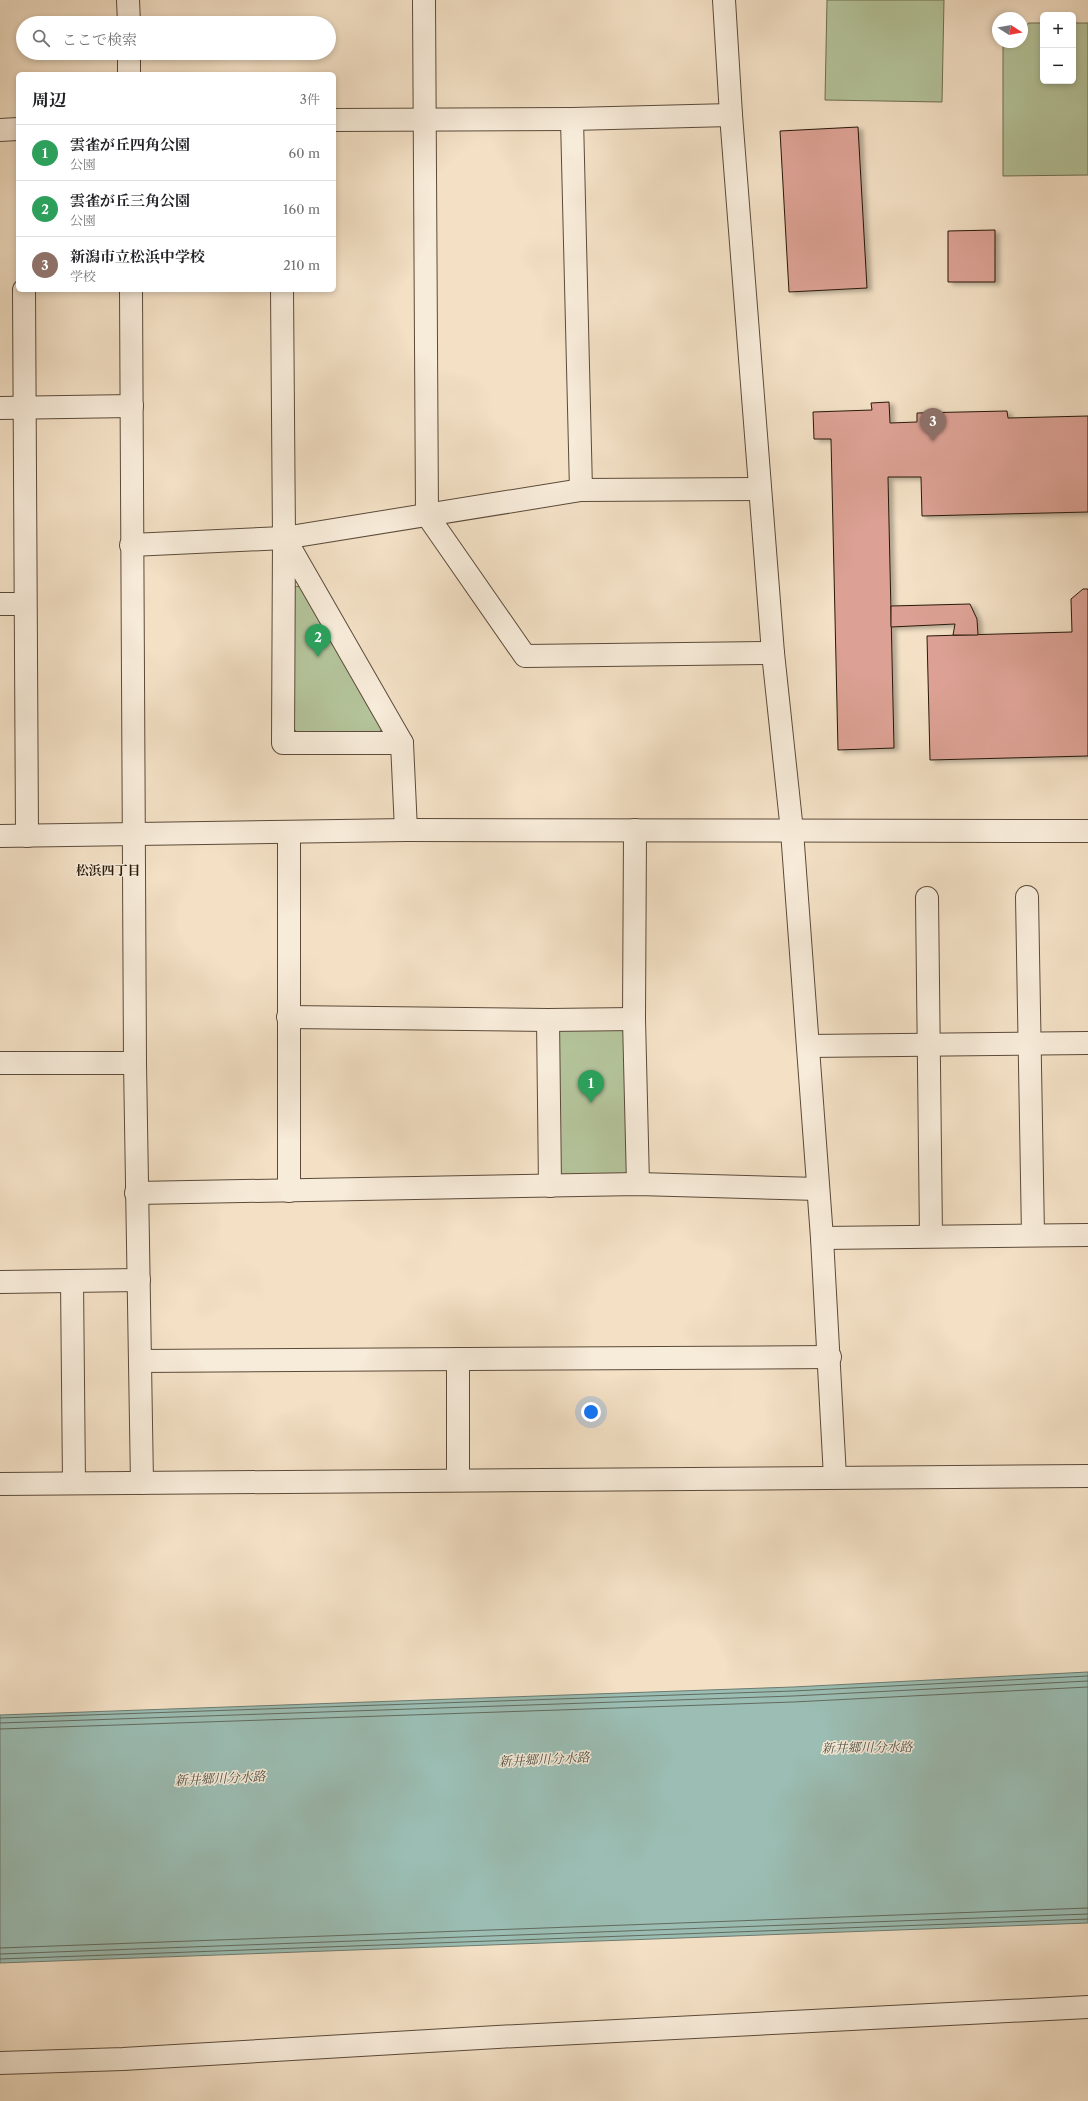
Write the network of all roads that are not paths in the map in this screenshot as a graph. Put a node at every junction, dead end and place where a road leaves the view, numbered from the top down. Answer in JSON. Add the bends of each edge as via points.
{"nodes":[{"id":1,"x":128,"y":0,"type":"edge"},
{"id":2,"x":424,"y":0,"type":"edge"},
{"id":3,"x":724,"y":0,"type":"edge"},
{"id":4,"x":128,"y":16,"type":"edge"},
{"id":5,"x":129,"y":60,"type":"edge"},
{"id":6,"x":129,"y":72,"type":"edge"},
{"id":7,"x":731,"y":115,"type":"junction"},
{"id":8,"x":424,"y":119,"type":"junction"},
{"id":9,"x":572,"y":119,"type":"junction"},
{"id":10,"x":336,"y":120,"type":"edge"},
{"id":11,"x":16,"y":129,"type":"edge"},
{"id":12,"x":0,"y":130,"type":"edge"},
{"id":13,"x":24,"y":292,"type":"edge"},
{"id":14,"x":131,"y":292,"type":"edge"},
{"id":15,"x":282,"y":292,"type":"edge"},
{"id":16,"x":132,"y":406,"type":"junction"},
{"id":17,"x":0,"y":408,"type":"edge"},
{"id":18,"x":24,"y":408,"type":"junction"},
{"id":19,"x":760,"y":489,"type":"junction"},
{"id":20,"x":581,"y":490,"type":"junction"},
{"id":21,"x":427,"y":515,"type":"junction"},
{"id":22,"x":284,"y":538,"type":"junction"},
{"id":23,"x":131,"y":545,"type":"junction"},
{"id":24,"x":0,"y":604,"type":"edge"},
{"id":25,"x":25,"y":604,"type":"junction"},
{"id":26,"x":773,"y":653,"type":"junction"},
{"id":27,"x":402,"y":743,"type":"junction"},
{"id":28,"x":406,"y":830,"type":"junction"},
{"id":29,"x":635,"y":830,"type":"junction"},
{"id":30,"x":792,"y":831,"type":"junction"},
{"id":31,"x":1088,"y":831,"type":"edge"},
{"id":32,"x":289,"y":832,"type":"junction"},
{"id":33,"x":135,"y":833,"type":"junction"},
{"id":34,"x":0,"y":836,"type":"edge"},
{"id":35,"x":27,"y":836,"type":"junction"},
{"id":36,"x":1027,"y":897,"type":"dead end"},
{"id":37,"x":927,"y":898,"type":"dead end"},
{"id":38,"x":288,"y":1018,"type":"junction"},
{"id":39,"x":634,"y":1019,"type":"junction"},
{"id":40,"x":548,"y":1020,"type":"junction"},
{"id":41,"x":1088,"y":1043,"type":"edge"},
{"id":42,"x":930,"y":1044,"type":"junction"},
{"id":43,"x":1029,"y":1044,"type":"junction"},
{"id":44,"x":808,"y":1046,"type":"junction"},
{"id":45,"x":0,"y":1063,"type":"edge"},
{"id":46,"x":135,"y":1063,"type":"junction"},
{"id":47,"x":638,"y":1184,"type":"junction"},
{"id":48,"x":550,"y":1186,"type":"junction"},
{"id":49,"x":818,"y":1189,"type":"junction"},
{"id":50,"x":289,"y":1191,"type":"junction"},
{"id":51,"x":136,"y":1193,"type":"junction"},
{"id":52,"x":1033,"y":1235,"type":"junction"},
{"id":53,"x":1088,"y":1235,"type":"edge"},
{"id":54,"x":931,"y":1236,"type":"junction"},
{"id":55,"x":822,"y":1238,"type":"junction"},
{"id":56,"x":139,"y":1280,"type":"junction"},
{"id":57,"x":72,"y":1281,"type":"junction"},
{"id":58,"x":0,"y":1282,"type":"edge"},
{"id":59,"x":830,"y":1357,"type":"junction"},
{"id":60,"x":458,"y":1359,"type":"junction"},
{"id":61,"x":140,"y":1361,"type":"junction"},
{"id":62,"x":1088,"y":1476,"type":"edge"},
{"id":63,"x":835,"y":1477,"type":"junction"},
{"id":64,"x":458,"y":1480,"type":"junction"},
{"id":65,"x":142,"y":1483,"type":"junction"},
{"id":66,"x":0,"y":1484,"type":"edge"},
{"id":67,"x":74,"y":1484,"type":"junction"},
{"id":68,"x":1088,"y":2007,"type":"edge"},
{"id":69,"x":0,"y":2063,"type":"edge"}],
"edges":[{"from":1,"to":4,"type":"street"},
{"from":2,"to":8,"type":"street"},
{"from":3,"to":7,"type":"street"},
{"from":5,"to":6,"type":"street"},
{"from":7,"to":9,"type":"street"},
{"from":7,"to":19,"type":"street"},
{"from":8,"to":9,"type":"street"},
{"from":8,"to":10,"type":"street"},
{"from":8,"to":21,"type":"street"},
{"from":9,"to":20,"type":"street"},
{"from":11,"to":12,"type":"street"},
{"from":13,"to":18,"type":"street"},
{"from":14,"to":16,"type":"street"},
{"from":15,"to":22,"type":"street"},
{"from":16,"to":18,"type":"street"},
{"from":16,"to":23,"type":"street"},
{"from":17,"to":18,"type":"street"},
{"from":18,"to":25,"type":"street"},
{"from":19,"to":20,"type":"street"},
{"from":19,"to":26,"type":"street"},
{"from":20,"to":21,"type":"street"},
{"from":21,"to":22,"type":"street"},
{"from":21,"to":26,"type":"street","via":[[525,656]]},
{"from":22,"to":23,"type":"street"},
{"from":22,"to":27,"type":"street"},
{"from":22,"to":27,"type":"street","via":[[283,743]]},
{"from":23,"to":33,"type":"street"},
{"from":24,"to":25,"type":"street"},
{"from":25,"to":35,"type":"street"},
{"from":26,"to":30,"type":"street"},
{"from":27,"to":28,"type":"street"},
{"from":28,"to":29,"type":"street"},
{"from":28,"to":32,"type":"street"},
{"from":29,"to":30,"type":"street"},
{"from":29,"to":39,"type":"street"},
{"from":30,"to":31,"type":"street"},
{"from":30,"to":44,"type":"street"},
{"from":32,"to":33,"type":"street"},
{"from":32,"to":38,"type":"street"},
{"from":33,"to":35,"type":"street"},
{"from":33,"to":46,"type":"street"},
{"from":34,"to":35,"type":"street"},
{"from":36,"to":43,"type":"street"},
{"from":37,"to":42,"type":"street"},
{"from":38,"to":40,"type":"street"},
{"from":38,"to":50,"type":"street"},
{"from":39,"to":40,"type":"street"},
{"from":39,"to":47,"type":"street"},
{"from":40,"to":48,"type":"street"},
{"from":41,"to":43,"type":"street"},
{"from":42,"to":43,"type":"street"},
{"from":42,"to":44,"type":"street"},
{"from":42,"to":54,"type":"street"},
{"from":43,"to":52,"type":"street"},
{"from":44,"to":49,"type":"street"},
{"from":45,"to":46,"type":"street"},
{"from":46,"to":51,"type":"street"},
{"from":47,"to":48,"type":"street"},
{"from":47,"to":49,"type":"street"},
{"from":48,"to":50,"type":"street"},
{"from":49,"to":55,"type":"street"},
{"from":50,"to":51,"type":"street"},
{"from":51,"to":56,"type":"street"},
{"from":52,"to":53,"type":"street"},
{"from":52,"to":54,"type":"street"},
{"from":54,"to":55,"type":"street"},
{"from":55,"to":59,"type":"street"},
{"from":56,"to":57,"type":"street"},
{"from":56,"to":61,"type":"street"},
{"from":57,"to":58,"type":"street"},
{"from":57,"to":67,"type":"street"},
{"from":59,"to":60,"type":"street"},
{"from":59,"to":63,"type":"street"},
{"from":60,"to":61,"type":"street"},
{"from":60,"to":64,"type":"street"},
{"from":61,"to":65,"type":"street"},
{"from":62,"to":63,"type":"street"},
{"from":63,"to":64,"type":"street"},
{"from":64,"to":65,"type":"street"},
{"from":65,"to":67,"type":"street"},
{"from":66,"to":67,"type":"street"},
{"from":68,"to":69,"type":"street","via":[[567,2033],[123,2059]]}]}
